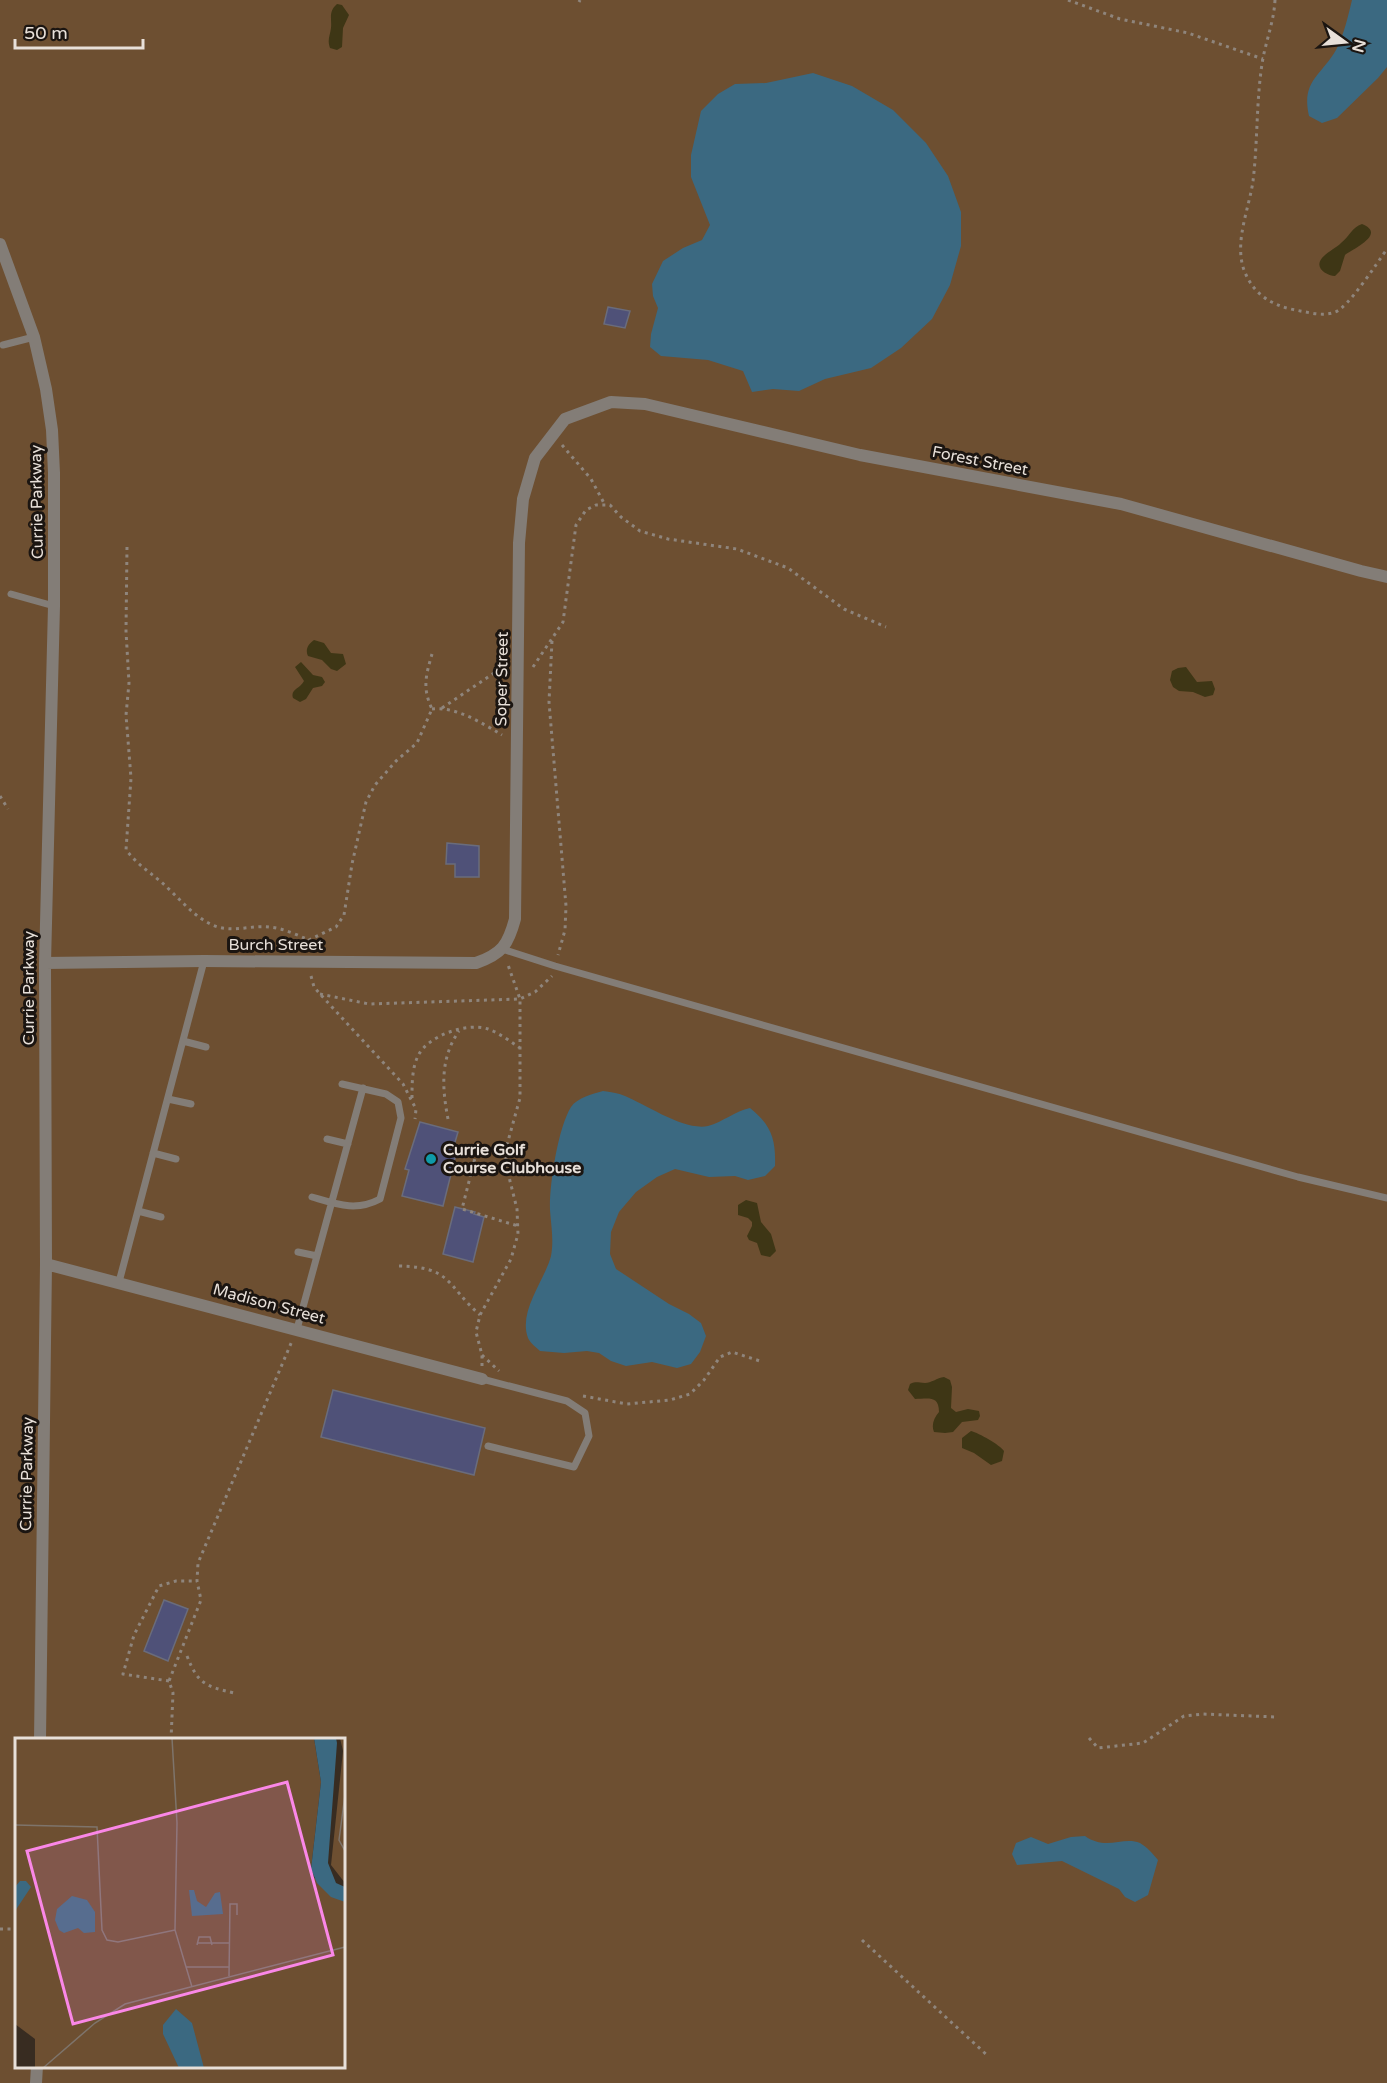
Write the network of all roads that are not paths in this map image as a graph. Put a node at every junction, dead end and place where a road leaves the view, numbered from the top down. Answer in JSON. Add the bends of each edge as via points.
{"nodes":[{"id":1,"x":0,"y":244,"type":"edge"},
{"id":2,"x":34,"y":337,"type":"junction"},
{"id":3,"x":3,"y":345,"type":"dead end"},
{"id":4,"x":565,"y":419,"type":"joint"},
{"id":5,"x":1387,"y":576,"type":"edge"},
{"id":6,"x":11,"y":594,"type":"dead end"},
{"id":7,"x":54,"y":606,"type":"junction"},
{"id":8,"x":502,"y":949,"type":"junction"},
{"id":9,"x":204,"y":961,"type":"junction"},
{"id":10,"x":45,"y":963,"type":"junction"},
{"id":11,"x":183,"y":1041,"type":"junction"},
{"id":12,"x":206,"y":1047,"type":"dead end"},
{"id":13,"x":342,"y":1084,"type":"dead end"},
{"id":14,"x":363,"y":1088,"type":"junction"},
{"id":15,"x":168,"y":1099,"type":"junction"},
{"id":16,"x":191,"y":1104,"type":"dead end"},
{"id":17,"x":327,"y":1139,"type":"dead end"},
{"id":18,"x":348,"y":1144,"type":"junction"},
{"id":19,"x":153,"y":1153,"type":"junction"},
{"id":20,"x":176,"y":1159,"type":"dead end"},
{"id":21,"x":312,"y":1197,"type":"dead end"},
{"id":22,"x":1387,"y":1198,"type":"edge"},
{"id":23,"x":331,"y":1202,"type":"junction"},
{"id":24,"x":138,"y":1210,"type":"junction"},
{"id":25,"x":161,"y":1217,"type":"dead end"},
{"id":26,"x":298,"y":1252,"type":"dead end"},
{"id":27,"x":317,"y":1257,"type":"junction"},
{"id":28,"x":46,"y":1264,"type":"junction"},
{"id":29,"x":119,"y":1282,"type":"junction"},
{"id":30,"x":297,"y":1329,"type":"junction"},
{"id":31,"x":482,"y":1378,"type":"joint"},
{"id":32,"x":488,"y":1446,"type":"dead end"},
{"id":33,"x":40,"y":1738,"type":"edge"},
{"id":34,"x":37,"y":2068,"type":"edge"},
{"id":35,"x":36,"y":2083,"type":"edge"}],
"edges":[{"from":1,"to":2,"type":"street","name":"Currie Parkway"},
{"from":2,"to":3,"type":"lane"},
{"from":2,"to":7,"type":"street","name":"Currie Parkway","via":[[52,430]]},
{"from":4,"to":5,"type":"street","name":"Forest Street","via":[[611,402],[645,404],[860,455],[1121,504]]},
{"from":4,"to":8,"type":"street","name":"Soper Street","via":[[535,458],[523,499],[519,543],[515,919]]},
{"from":6,"to":7,"type":"lane"},
{"from":7,"to":10,"type":"street","name":"Currie Parkway"},
{"from":8,"to":9,"type":"street","name":"Burch Street","via":[[476,963]]},
{"from":8,"to":22,"type":"lane","via":[[1298,1177]]},
{"from":9,"to":10,"type":"street","name":"Burch Street"},
{"from":9,"to":11,"type":"lane"},
{"from":10,"to":28,"type":"street","name":"Currie Parkway"},
{"from":11,"to":12,"type":"lane"},
{"from":11,"to":15,"type":"lane"},
{"from":13,"to":14,"type":"lane"},
{"from":14,"to":18,"type":"lane"},
{"from":14,"to":23,"type":"lane","via":[[398,1102],[401,1118],[380,1198],[368,1206]]},
{"from":15,"to":16,"type":"lane"},
{"from":15,"to":19,"type":"lane"},
{"from":17,"to":18,"type":"lane"},
{"from":18,"to":23,"type":"lane"},
{"from":19,"to":20,"type":"lane"},
{"from":19,"to":24,"type":"lane"},
{"from":21,"to":23,"type":"lane"},
{"from":23,"to":27,"type":"lane"},
{"from":24,"to":25,"type":"lane"},
{"from":24,"to":29,"type":"lane"},
{"from":26,"to":27,"type":"lane"},
{"from":27,"to":30,"type":"lane"},
{"from":28,"to":29,"type":"street","name":"Madison Street"},
{"from":28,"to":33,"type":"street","name":"Currie Parkway"},
{"from":29,"to":30,"type":"street","name":"Madison Street"},
{"from":30,"to":31,"type":"street","name":"Madison Street"},
{"from":31,"to":32,"type":"lane","via":[[567,1401],[585,1413],[589,1436],[574,1467]]},
{"from":34,"to":35,"type":"street"}]}
